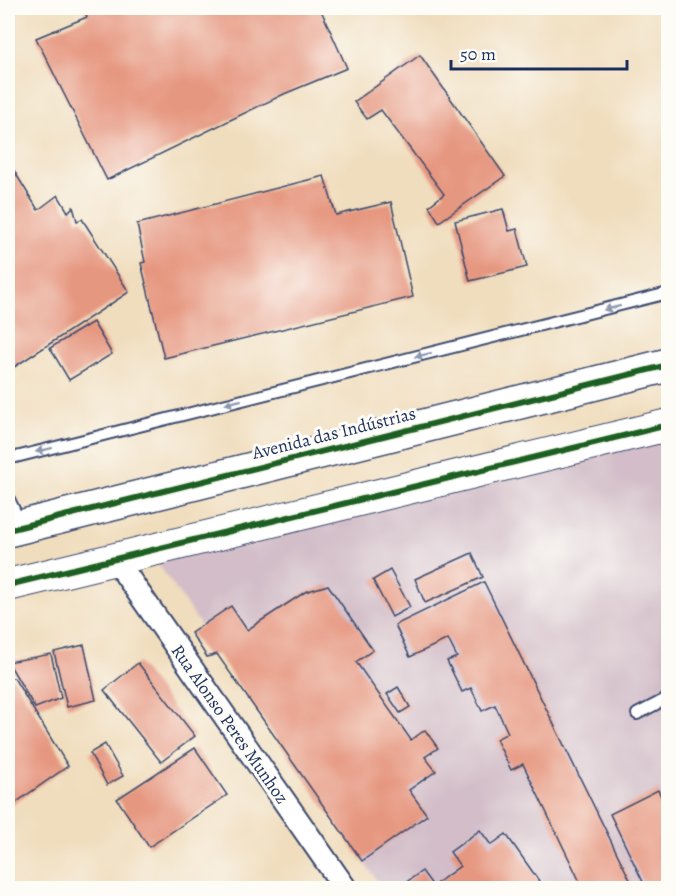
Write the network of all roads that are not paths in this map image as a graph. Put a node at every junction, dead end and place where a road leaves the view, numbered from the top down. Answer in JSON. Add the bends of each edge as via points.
{"nodes":[{"id":1,"x":669,"y":293,"type":"edge"},
{"id":2,"x":669,"y":365,"type":"edge"},
{"id":3,"x":669,"y":425,"type":"edge"},
{"id":4,"x":8,"y":459,"type":"edge"},
{"id":5,"x":8,"y":497,"type":"edge"},
{"id":6,"x":15,"y":529,"type":"edge"},
{"id":7,"x":115,"y":559,"type":"junction"},
{"id":8,"x":8,"y":585,"type":"edge"},
{"id":9,"x":669,"y":698,"type":"edge"},
{"id":10,"x":637,"y":714,"type":"dead end"},
{"id":11,"x":345,"y":888,"type":"edge"}],
"edges":[{"from":1,"to":4,"type":"lane","one_way":true},
{"from":2,"to":6,"type":"main road","name":"Avenida das Indústrias"},
{"from":3,"to":7,"type":"street"},
{"from":5,"to":6,"type":"lane"},
{"from":7,"to":8,"type":"street"},
{"from":7,"to":11,"type":"street","name":"Rua Alonso Peres Munhoz"},
{"from":9,"to":10,"type":"lane"}]}
